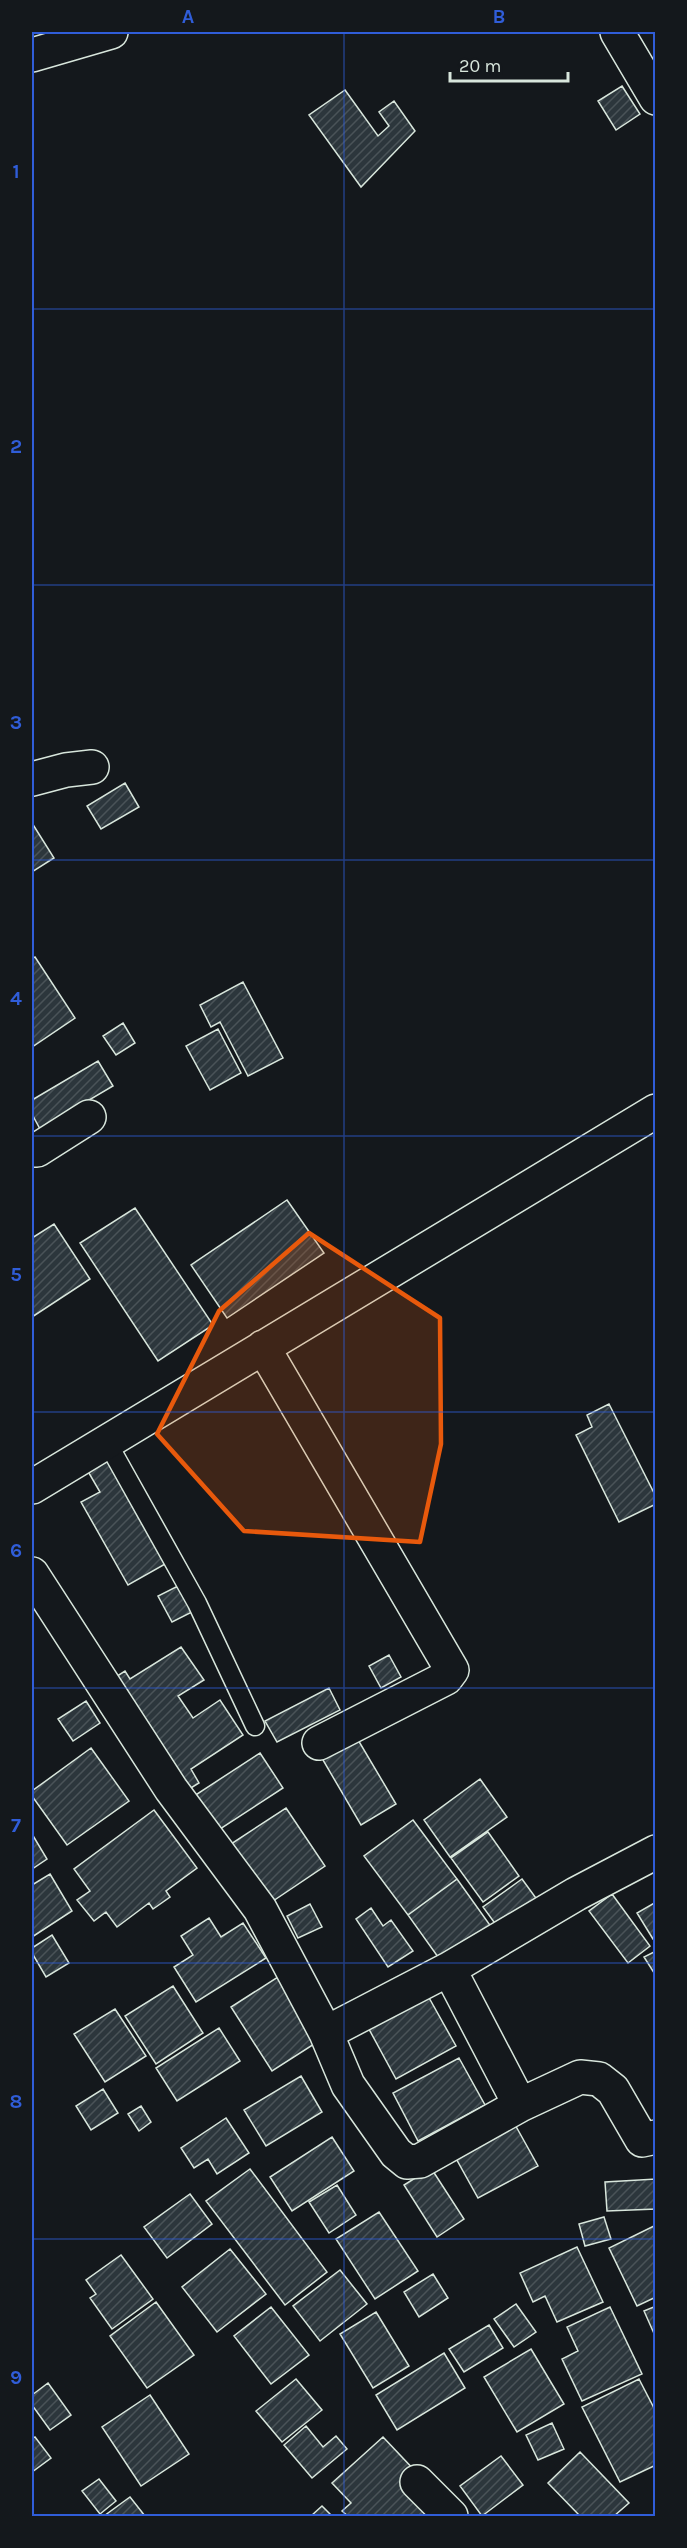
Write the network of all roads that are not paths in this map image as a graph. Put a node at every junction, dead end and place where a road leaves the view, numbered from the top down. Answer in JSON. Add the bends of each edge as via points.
{"nodes":[{"id":1,"x":111,"y":32,"type":"edge"},
{"id":2,"x":617,"y":32,"type":"edge"},
{"id":3,"x":32,"y":55,"type":"edge"},
{"id":4,"x":656,"y":98,"type":"edge"},
{"id":5,"x":92,"y":767,"type":"dead end"},
{"id":6,"x":32,"y":779,"type":"edge"},
{"id":7,"x":656,"y":1111,"type":"edge"},
{"id":8,"x":89,"y":1117,"type":"dead end"},
{"id":9,"x":32,"y":1150,"type":"edge"},
{"id":10,"x":262,"y":1347,"type":"junction"},
{"id":11,"x":107,"y":1442,"type":"junction"},
{"id":12,"x":32,"y":1487,"type":"edge"},
{"id":13,"x":32,"y":1574,"type":"edge"},
{"id":14,"x":255,"y":1726,"type":"dead end"},
{"id":15,"x":319,"y":1743,"type":"dead end"},
{"id":16,"x":656,"y":1852,"type":"edge"},
{"id":17,"x":449,"y":1969,"type":"junction"},
{"id":18,"x":326,"y":2033,"type":"junction"},
{"id":19,"x":520,"y":2105,"type":"junction"},
{"id":20,"x":651,"y":2147,"type":"edge"},
{"id":21,"x":417,"y":2482,"type":"dead end"},
{"id":22,"x":451,"y":2517,"type":"edge"}],
"edges":[{"from":1,"to":3,"type":"street"},
{"from":2,"to":4,"type":"street"},
{"from":5,"to":6,"type":"street"},
{"from":7,"to":10,"type":"street"},
{"from":8,"to":9,"type":"street"},
{"from":10,"to":11,"type":"street"},
{"from":10,"to":15,"type":"street","via":[[452,1670],[446,1678]]},
{"from":11,"to":12,"type":"street"},
{"from":11,"to":14,"type":"lane","via":[[197,1603]]},
{"from":13,"to":18,"type":"street","via":[[165,1779],[260,1909]]},
{"from":16,"to":17,"type":"street"},
{"from":17,"to":18,"type":"street"},
{"from":17,"to":19,"type":"street"},
{"from":18,"to":19,"type":"street","via":[[348,2085],[406,2162],[420,2161]]},
{"from":19,"to":20,"type":"street","via":[[579,2077],[599,2079],[613,2090]]},
{"from":21,"to":22,"type":"street"}]}
